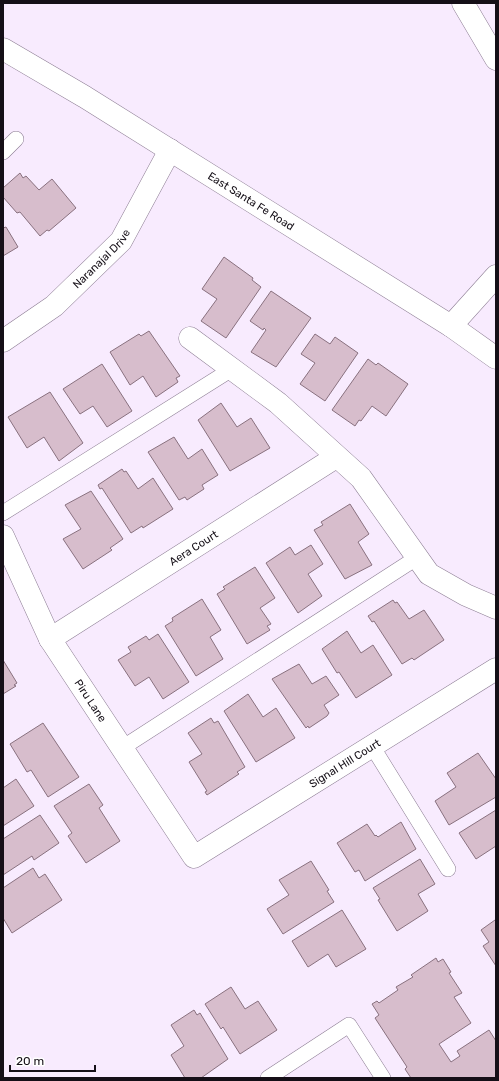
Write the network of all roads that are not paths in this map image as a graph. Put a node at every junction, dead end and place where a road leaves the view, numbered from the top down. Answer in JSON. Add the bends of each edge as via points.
{"nodes":[{"id":1,"x":462,"y":3,"type":"edge"},
{"id":2,"x":3,"y":49,"type":"edge"},
{"id":3,"x":496,"y":59,"type":"edge"},
{"id":4,"x":16,"y":139,"type":"dead end"},
{"id":5,"x":170,"y":150,"type":"junction"},
{"id":6,"x":3,"y":152,"type":"edge"},
{"id":7,"x":496,"y":276,"type":"edge"},
{"id":8,"x":451,"y":326,"type":"junction"},
{"id":9,"x":190,"y":338,"type":"dead end"},
{"id":10,"x":3,"y":341,"type":"edge"},
{"id":11,"x":496,"y":358,"type":"edge"},
{"id":12,"x":232,"y":369,"type":"junction"},
{"id":13,"x":336,"y":457,"type":"junction"},
{"id":14,"x":3,"y":513,"type":"edge"},
{"id":15,"x":3,"y":536,"type":"edge"},
{"id":16,"x":418,"y":557,"type":"junction"},
{"id":17,"x":496,"y":608,"type":"edge"},
{"id":18,"x":50,"y":639,"type":"junction"},
{"id":19,"x":496,"y":669,"type":"edge"},
{"id":20,"x":372,"y":746,"type":"junction"},
{"id":21,"x":122,"y":748,"type":"junction"},
{"id":22,"x":194,"y":857,"type":"joint"},
{"id":23,"x":448,"y":868,"type":"dead end"},
{"id":24,"x":268,"y":1078,"type":"edge"},
{"id":25,"x":383,"y":1078,"type":"edge"}],
"edges":[{"from":1,"to":3,"type":"street"},
{"from":2,"to":5,"type":"street","name":"East Santa Fe Road"},
{"from":4,"to":6,"type":"lane"},
{"from":5,"to":8,"type":"street","name":"East Santa Fe Road"},
{"from":5,"to":10,"type":"street","name":"Naranajal Drive","via":[[121,241],[54,306]]},
{"from":7,"to":8,"type":"street"},
{"from":8,"to":11,"type":"street","name":"East Santa Fe Road"},
{"from":9,"to":12,"type":"street"},
{"from":12,"to":13,"type":"street","via":[[278,403]]},
{"from":12,"to":14,"type":"lane"},
{"from":13,"to":16,"type":"street","via":[[362,478]]},
{"from":13,"to":18,"type":"street","name":"Aera Court"},
{"from":15,"to":18,"type":"street","name":"Piru Lane"},
{"from":16,"to":17,"type":"street","via":[[429,574]]},
{"from":16,"to":21,"type":"lane"},
{"from":18,"to":21,"type":"street","name":"Piru Lane"},
{"from":19,"to":20,"type":"street","name":"Signal Hill Court"},
{"from":20,"to":22,"type":"street","name":"Signal Hill Court"},
{"from":20,"to":23,"type":"lane"},
{"from":21,"to":22,"type":"street","name":"Piru Lane"},
{"from":24,"to":25,"type":"lane","via":[[349,1025]]}]}
